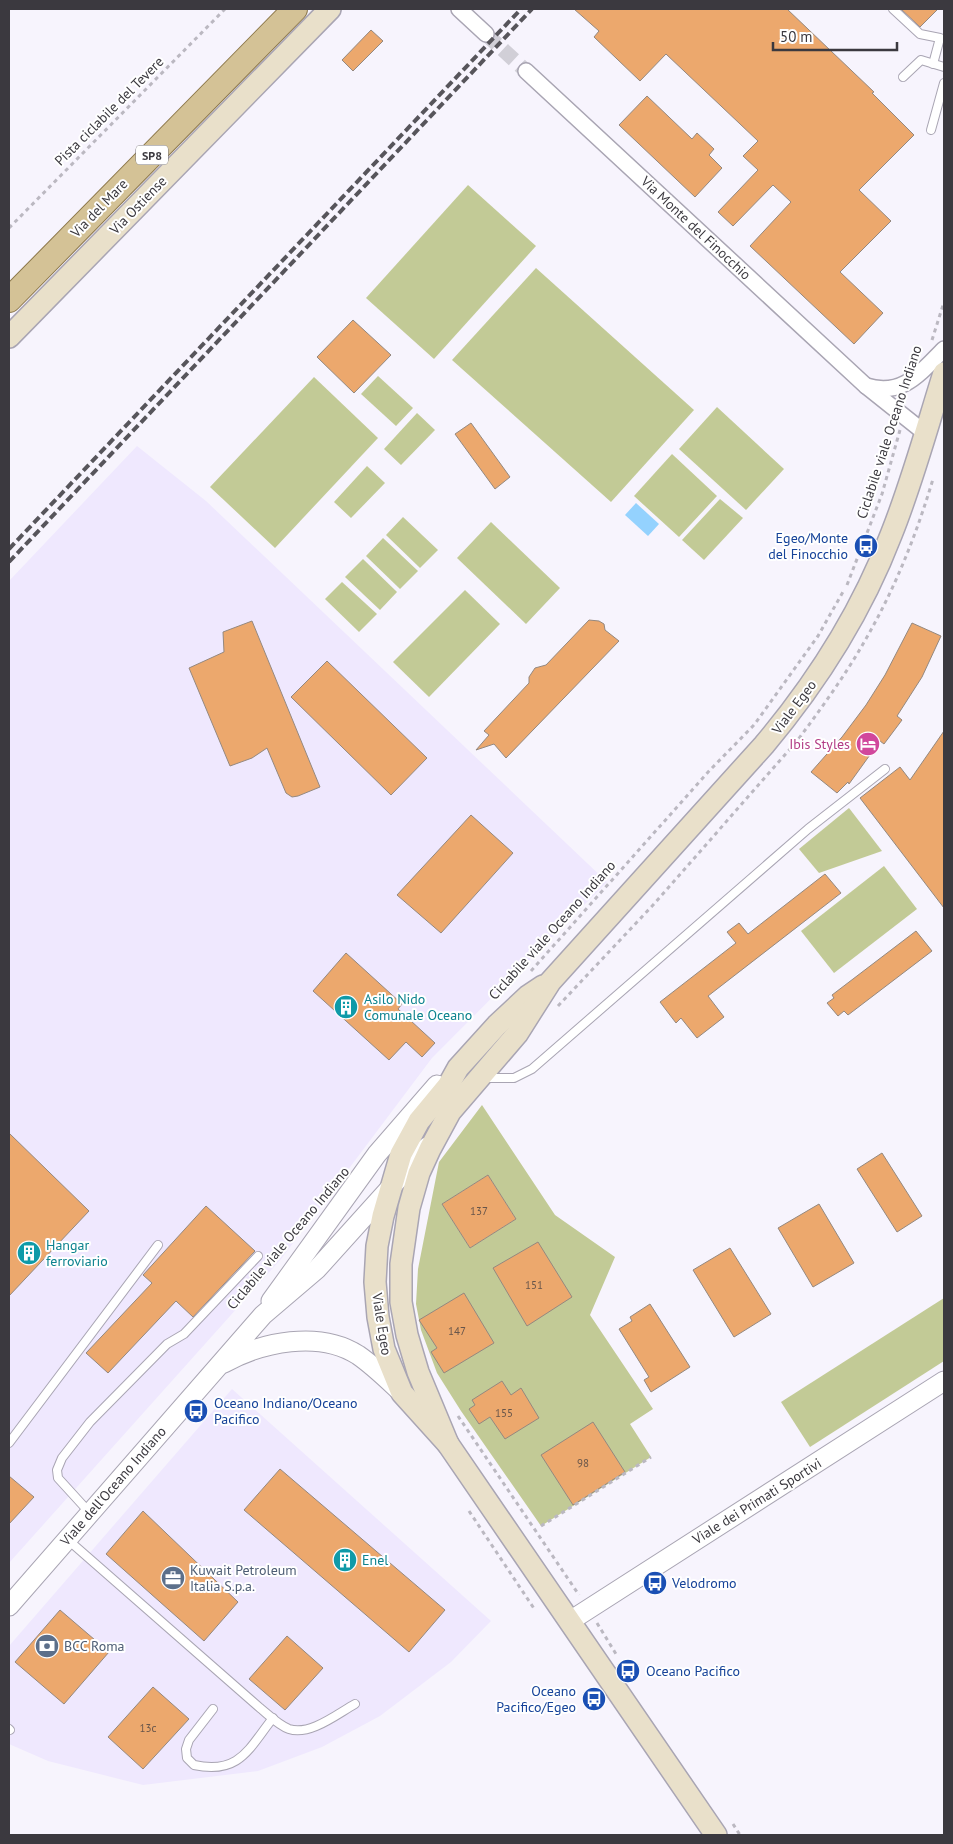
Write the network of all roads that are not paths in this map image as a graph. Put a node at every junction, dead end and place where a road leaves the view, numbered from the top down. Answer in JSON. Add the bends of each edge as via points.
{"nodes":[{"id":1,"x":295,"y":9,"type":"edge"},
{"id":2,"x":330,"y":9,"type":"edge"},
{"id":3,"x":459,"y":9,"type":"edge"},
{"id":4,"x":893,"y":9,"type":"edge"},
{"id":5,"x":486,"y":34,"type":"tunnel mouth"},
{"id":6,"x":933,"y":64,"type":"junction"},
{"id":7,"x":944,"y":67,"type":"edge"},
{"id":8,"x":526,"y":71,"type":"tunnel mouth"},
{"id":9,"x":903,"y":77,"type":"dead end"},
{"id":10,"x":944,"y":83,"type":"edge"},
{"id":11,"x":931,"y":130,"type":"dead end"},
{"id":12,"x":9,"y":300,"type":"edge"},
{"id":13,"x":9,"y":337,"type":"edge"},
{"id":14,"x":937,"y":347,"type":"edge"},
{"id":15,"x":944,"y":373,"type":"edge"},
{"id":16,"x":866,"y":386,"type":"junction"},
{"id":17,"x":925,"y":433,"type":"junction"},
{"id":18,"x":885,"y":769,"type":"dead end"},
{"id":19,"x":550,"y":982,"type":"junction"},
{"id":20,"x":458,"y":1068,"type":"junction"},
{"id":21,"x":479,"y":1077,"type":"junction"},
{"id":22,"x":434,"y":1139,"type":"junction"},
{"id":23,"x":391,"y":1185,"type":"junction"},
{"id":24,"x":347,"y":1199,"type":"junction"},
{"id":25,"x":409,"y":1208,"type":"junction"},
{"id":26,"x":158,"y":1245,"type":"dead end"},
{"id":27,"x":258,"y":1256,"type":"dead end"},
{"id":28,"x":263,"y":1315,"type":"junction"},
{"id":29,"x":217,"y":1367,"type":"junction"},
{"id":30,"x":944,"y":1381,"type":"edge"},
{"id":31,"x":402,"y":1393,"type":"junction"},
{"id":32,"x":9,"y":1443,"type":"edge"},
{"id":33,"x":448,"y":1444,"type":"junction"},
{"id":34,"x":90,"y":1512,"type":"junction"},
{"id":35,"x":67,"y":1539,"type":"junction"},
{"id":36,"x":9,"y":1606,"type":"edge"},
{"id":37,"x":570,"y":1621,"type":"junction"},
{"id":38,"x":355,"y":1704,"type":"dead end"},
{"id":39,"x":214,"y":1710,"type":"dead end"},
{"id":40,"x":272,"y":1718,"type":"junction"},
{"id":41,"x":716,"y":1835,"type":"edge"}],
"edges":[{"from":1,"to":12,"type":"main road","name":"Via del Mare","number":"SP8"},
{"from":2,"to":13,"type":"main road","name":"Via Ostiense"},
{"from":3,"to":5,"type":"street"},
{"from":4,"to":6,"type":"lane","via":[[920,34],[940,38]]},
{"from":6,"to":7,"type":"lane"},
{"from":6,"to":9,"type":"lane","via":[[921,60]]},
{"from":8,"to":16,"type":"street","name":"Via Monte del Finocchio"},
{"from":10,"to":11,"type":"lane"},
{"from":14,"to":16,"type":"street","via":[[902,386],[881,390]]},
{"from":15,"to":17,"type":"main road","name":"Viale Egeo"},
{"from":16,"to":17,"type":"street","name":"Via Monte del Finocchio"},
{"from":17,"to":19,"type":"main road","name":"Viale Egeo","via":[[877,570],[843,635],[808,691],[764,746]]},
{"from":18,"to":21,"type":"lane","via":[[808,828],[532,1070],[507,1079]]},
{"from":19,"to":20,"type":"main road","name":"Viale Egeo","via":[[513,1008]]},
{"from":19,"to":21,"type":"main road","name":"Viale Egeo","via":[[517,1034]]},
{"from":20,"to":23,"type":"main road","name":"Viale Egeo","via":[[412,1132]]},
{"from":20,"to":24,"type":"street","name":"Viale dell'Oceano Indiano","via":[[438,1084],[395,1132]]},
{"from":21,"to":22,"type":"main road","name":"Viale Egeo","via":[[450,1112]]},
{"from":22,"to":23,"type":"street","name":"Viale Egeo"},
{"from":22,"to":25,"type":"main road","name":"Viale Egeo"},
{"from":23,"to":24,"type":"street","name":"Viale dell'Oceano Indiano","via":[[372,1184]]},
{"from":23,"to":25,"type":"street"},
{"from":23,"to":28,"type":"street","name":"Viale dell'Oceano Indiano","via":[[317,1269]]},
{"from":23,"to":31,"type":"main road","name":"Viale Egeo","via":[[377,1246],[376,1291],[384,1349]]},
{"from":24,"to":28,"type":"street","name":"Viale dell'Oceano Indiano"},
{"from":25,"to":33,"type":"main road","name":"Viale Egeo","via":[[400,1278],[403,1313],[418,1372]]},
{"from":26,"to":32,"type":"lane"},
{"from":27,"to":34,"type":"lane","via":[[184,1334],[167,1344],[90,1422],[62,1458],[57,1470],[58,1478]]},
{"from":28,"to":29,"type":"street","name":"Viale dell'Oceano Indiano"},
{"from":29,"to":31,"type":"street","name":"Viale dell'Oceano Indiano","via":[[239,1355],[275,1344],[325,1344],[357,1355]]},
{"from":29,"to":34,"type":"street","name":"Viale dell'Oceano Indiano"},
{"from":30,"to":37,"type":"street","name":"Viale dei Primati Sportivi"},
{"from":31,"to":33,"type":"main road","name":"Viale Egeo"},
{"from":33,"to":37,"type":"main road","name":"Viale Egeo"},
{"from":34,"to":35,"type":"street","name":"Viale dell'Oceano Indiano"},
{"from":35,"to":36,"type":"street","name":"Viale dell'Oceano Indiano"},
{"from":35,"to":40,"type":"lane"},
{"from":37,"to":41,"type":"main road","name":"Viale Egeo"},
{"from":38,"to":40,"type":"lane","via":[[302,1730],[290,1729]]},
{"from":39,"to":40,"type":"lane","via":[[187,1744],[187,1758],[194,1765],[217,1765],[239,1759],[251,1750]]}]}
